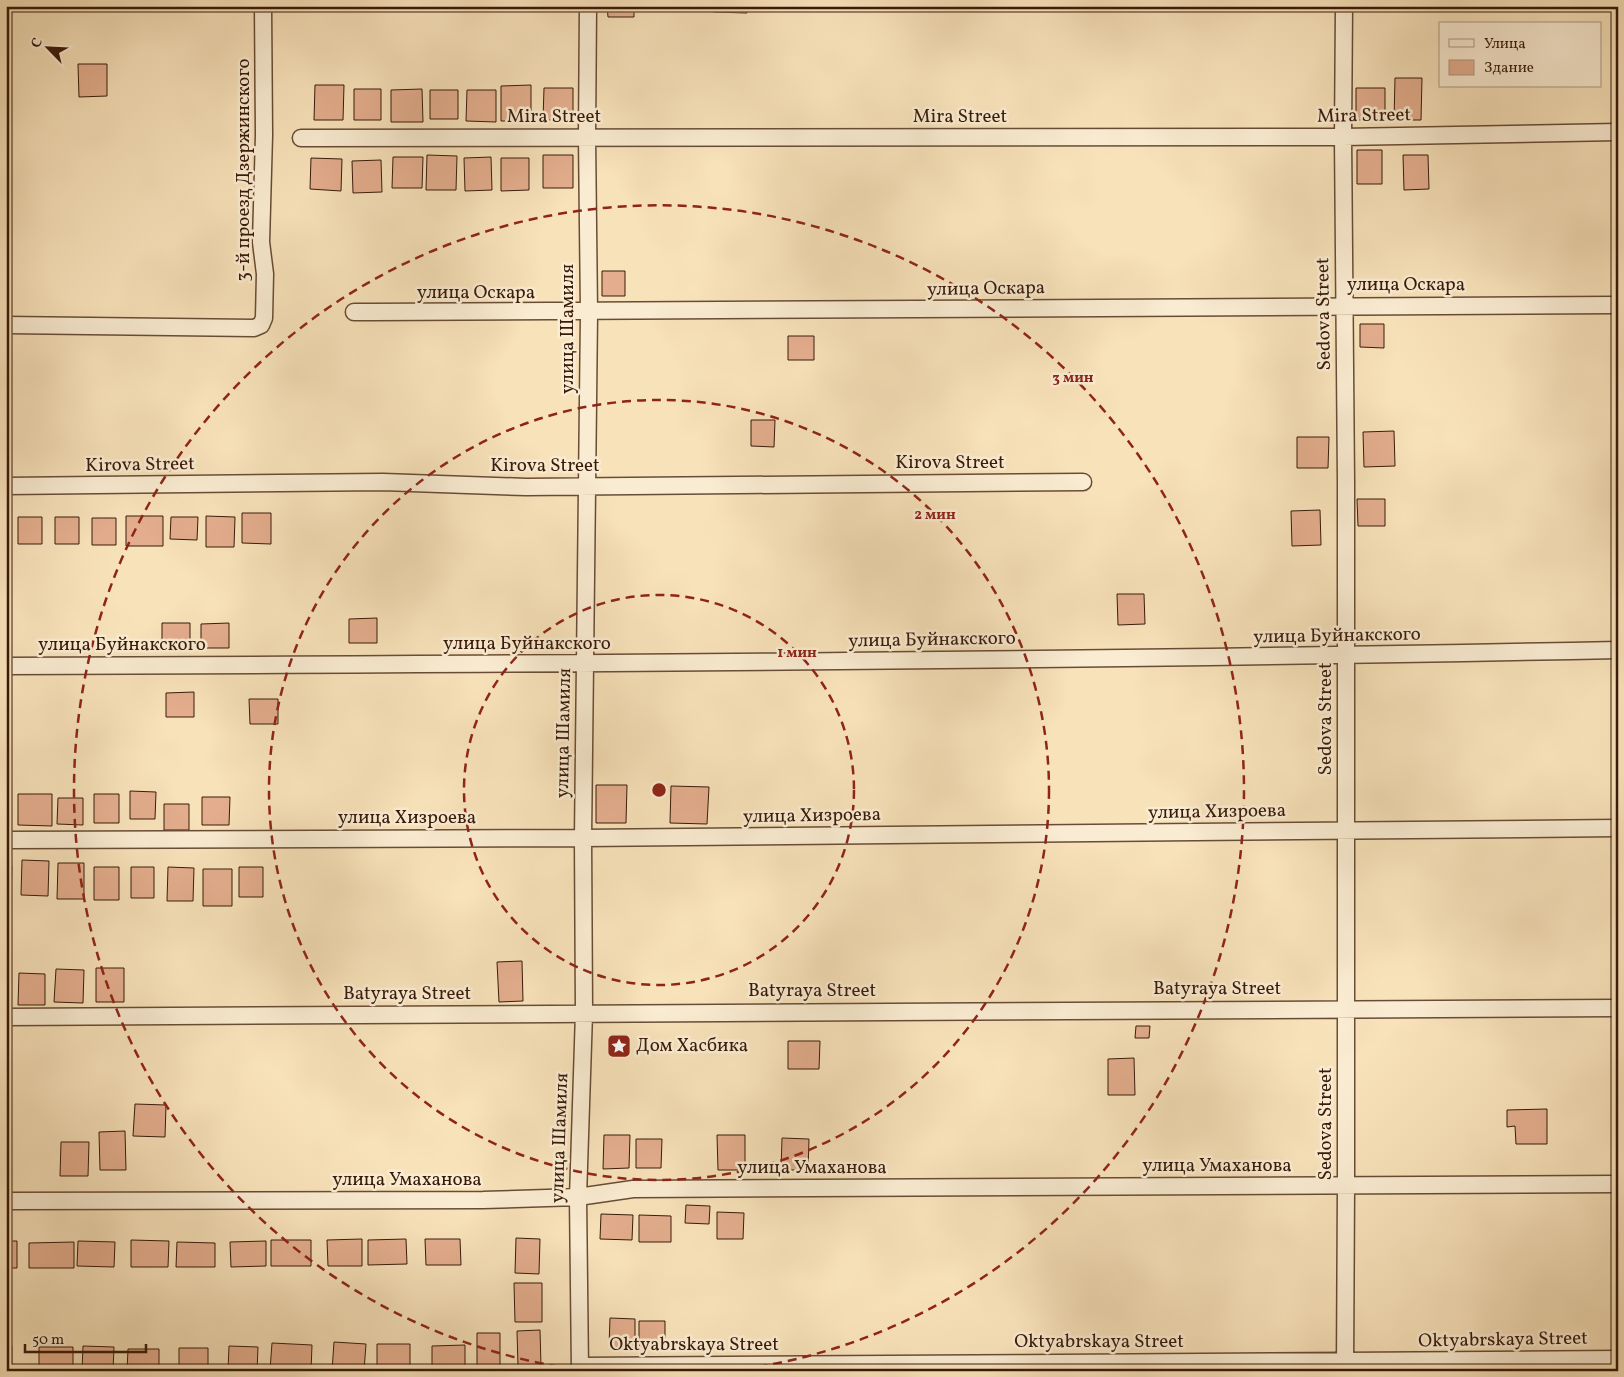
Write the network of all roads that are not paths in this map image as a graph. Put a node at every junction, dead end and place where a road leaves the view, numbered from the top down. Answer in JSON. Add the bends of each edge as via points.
{"nodes":[{"id":1,"x":263,"y":6,"type":"edge"},
{"id":2,"x":588,"y":6,"type":"edge"},
{"id":3,"x":1344,"y":6,"type":"edge"},
{"id":4,"x":1618,"y":132,"type":"edge"},
{"id":5,"x":587,"y":137,"type":"junction"},
{"id":6,"x":1343,"y":137,"type":"junction"},
{"id":7,"x":301,"y":138,"type":"dead end"},
{"id":8,"x":1344,"y":305,"type":"junction"},
{"id":9,"x":1618,"y":305,"type":"edge"},
{"id":10,"x":354,"y":312,"type":"dead end"},
{"id":11,"x":589,"y":313,"type":"junction"},
{"id":12,"x":6,"y":325,"type":"edge"},
{"id":13,"x":1084,"y":482,"type":"dead end"},
{"id":14,"x":6,"y":486,"type":"edge"},
{"id":15,"x":586,"y":486,"type":"junction"},
{"id":16,"x":1618,"y":650,"type":"edge"},
{"id":17,"x":1346,"y":656,"type":"junction"},
{"id":18,"x":586,"y":664,"type":"junction"},
{"id":19,"x":6,"y":666,"type":"edge"},
{"id":20,"x":1618,"y":828,"type":"edge"},
{"id":21,"x":1346,"y":831,"type":"junction"},
{"id":22,"x":583,"y":838,"type":"junction"},
{"id":23,"x":6,"y":840,"type":"edge"},
{"id":24,"x":1346,"y":1008,"type":"junction"},
{"id":25,"x":1618,"y":1008,"type":"edge"},
{"id":26,"x":584,"y":1013,"type":"junction"},
{"id":27,"x":6,"y":1017,"type":"edge"},
{"id":28,"x":1618,"y":1184,"type":"edge"},
{"id":29,"x":1346,"y":1185,"type":"junction"},
{"id":30,"x":578,"y":1197,"type":"junction"},
{"id":31,"x":6,"y":1201,"type":"edge"},
{"id":32,"x":1618,"y":1359,"type":"edge"},
{"id":33,"x":1344,"y":1367,"type":"edge"},
{"id":34,"x":580,"y":1368,"type":"edge"}],
"edges":[{"from":1,"to":12,"type":"street","name":"3-й проезд Дзержинского","via":[[261,242],[266,274],[261,324],[254,328]]},
{"from":2,"to":5,"type":"street","name":"улица Шамиля"},
{"from":3,"to":6,"type":"street","name":"Sedova Street"},
{"from":4,"to":6,"type":"street","name":"Mira Street"},
{"from":5,"to":6,"type":"street","name":"Mira Street"},
{"from":5,"to":7,"type":"street","name":"Mira Street"},
{"from":5,"to":11,"type":"street","name":"улица Шамиля"},
{"from":6,"to":8,"type":"street","name":"Sedova Street"},
{"from":8,"to":9,"type":"street","name":"улица Оскара"},
{"from":8,"to":11,"type":"street","name":"улица Оскара"},
{"from":8,"to":17,"type":"street","name":"Sedova Street"},
{"from":10,"to":11,"type":"street","name":"улица Оскара"},
{"from":11,"to":15,"type":"street","name":"улица Шамиля"},
{"from":13,"to":15,"type":"street","name":"Kirova Street"},
{"from":14,"to":15,"type":"street","name":"Kirova Street","via":[[383,482]]},
{"from":15,"to":18,"type":"street","name":"улица Шамиля"},
{"from":16,"to":17,"type":"street","name":"улица Буйнакского"},
{"from":17,"to":18,"type":"street","name":"улица Буйнакского"},
{"from":17,"to":21,"type":"street","name":"Sedova Street"},
{"from":18,"to":19,"type":"street","name":"улица Буйнакского"},
{"from":18,"to":22,"type":"street","name":"улица Шамиля"},
{"from":20,"to":21,"type":"street","name":"улица Хизроева"},
{"from":21,"to":22,"type":"street","name":"улица Хизроева"},
{"from":21,"to":24,"type":"street","name":"Sedova Street"},
{"from":22,"to":23,"type":"street","name":"улица Хизроева"},
{"from":22,"to":26,"type":"street","name":"улица Шамиля"},
{"from":24,"to":25,"type":"street","name":"Batyraya Street"},
{"from":24,"to":26,"type":"street","name":"Batyraya Street"},
{"from":24,"to":29,"type":"street","name":"Sedova Street"},
{"from":26,"to":27,"type":"street","name":"Batyraya Street"},
{"from":26,"to":30,"type":"street","name":"улица Шамиля"},
{"from":28,"to":29,"type":"street","name":"улица Умаханова"},
{"from":29,"to":30,"type":"street","name":"улица Умаханова","via":[[633,1189]]},
{"from":29,"to":33,"type":"street","name":"Sedova Street"},
{"from":30,"to":31,"type":"street","name":"улица Умаханова"},
{"from":30,"to":34,"type":"street","name":"улица Шамиля"},
{"from":32,"to":33,"type":"street","name":"Oktyabrskaya Street"},
{"from":33,"to":34,"type":"street","name":"Oktyabrskaya Street","via":[[1095,1362]]}]}
